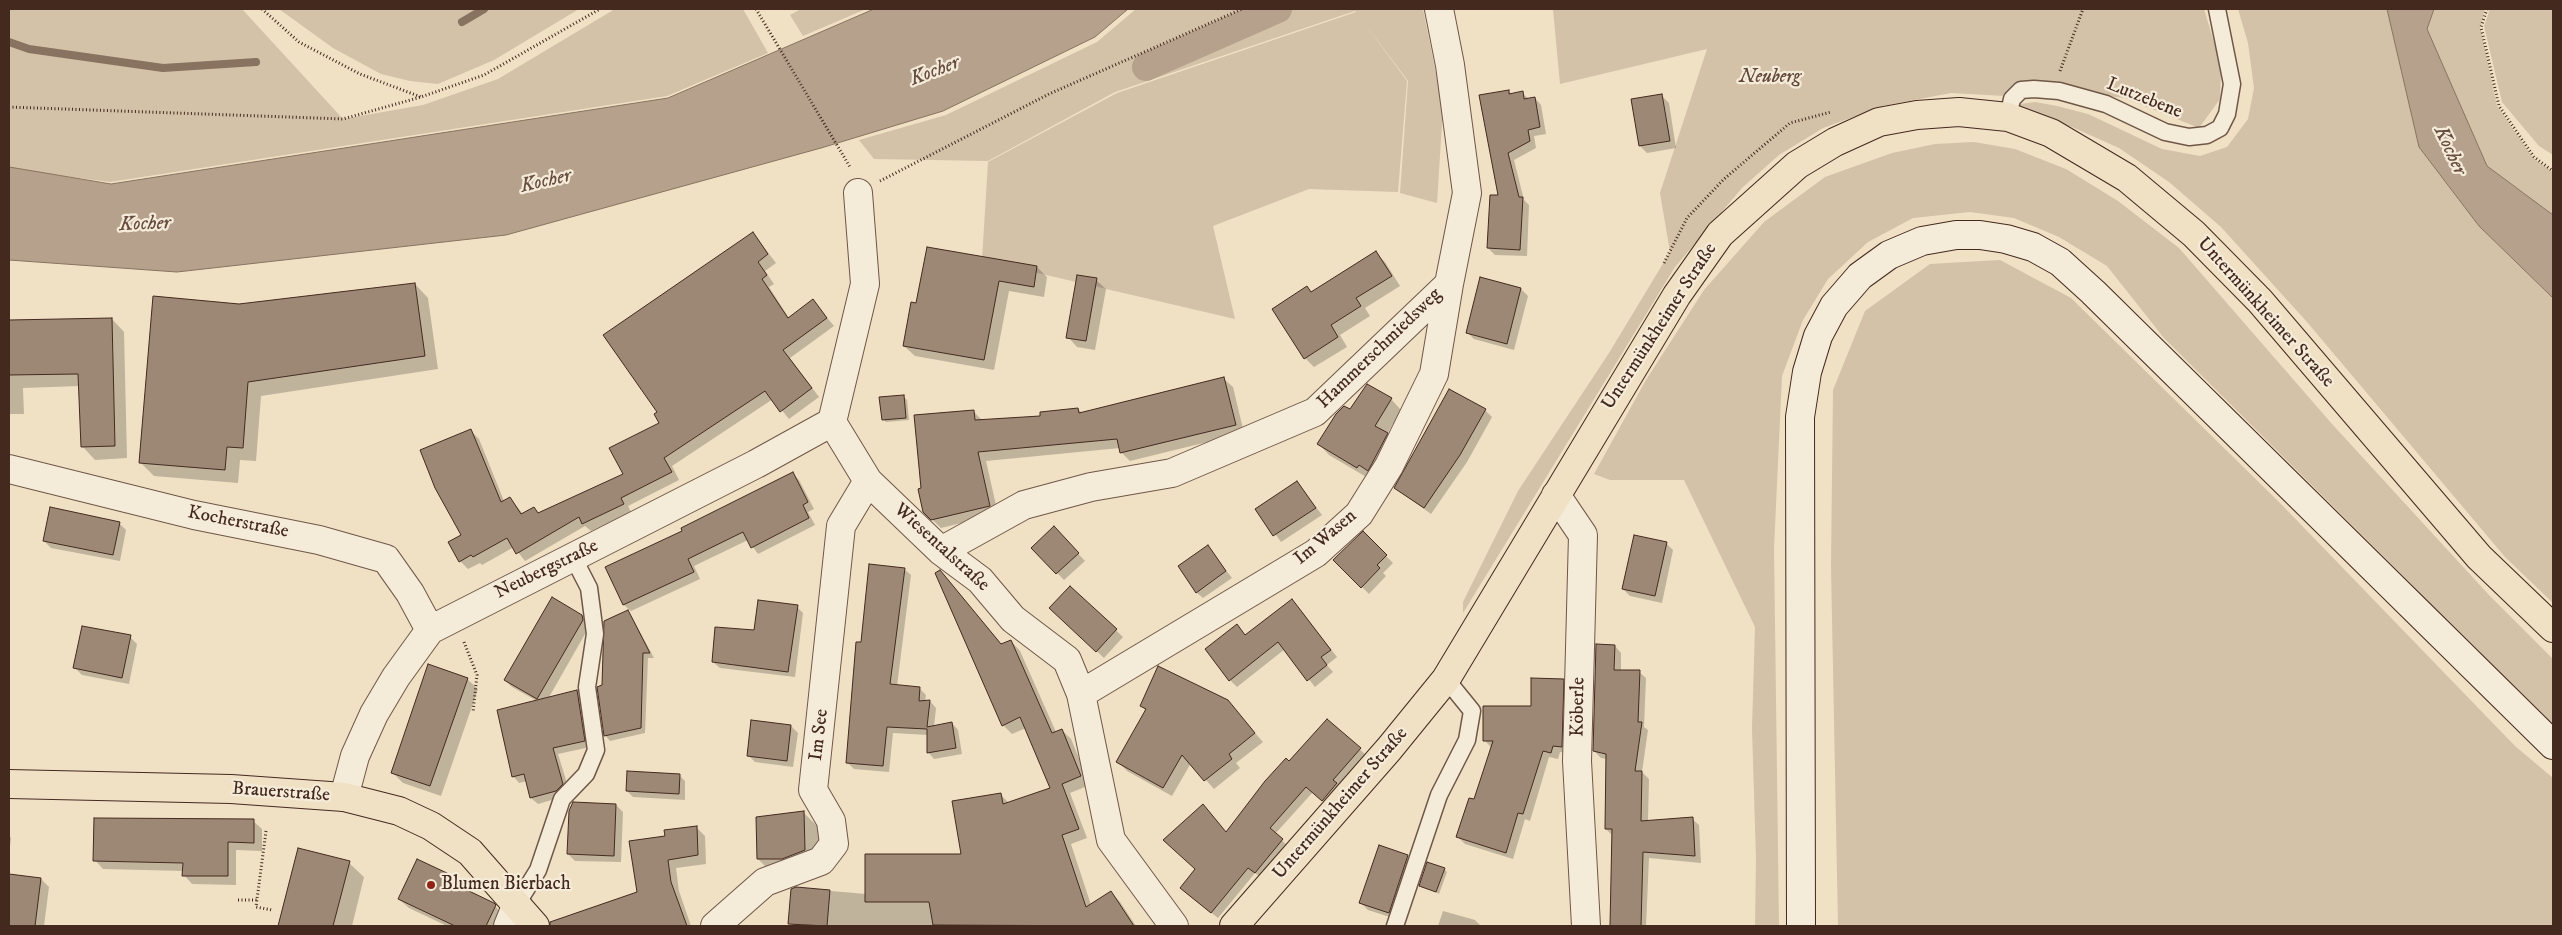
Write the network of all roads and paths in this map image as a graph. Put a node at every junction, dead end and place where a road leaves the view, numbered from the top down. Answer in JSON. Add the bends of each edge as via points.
{"nodes":[{"id":1,"x":262,"y":9,"type":"edge"},
{"id":2,"x":600,"y":9,"type":"edge"},
{"id":3,"x":756,"y":9,"type":"edge"},
{"id":4,"x":1242,"y":9,"type":"edge"},
{"id":5,"x":1439,"y":9,"type":"edge"},
{"id":6,"x":2083,"y":9,"type":"edge"},
{"id":7,"x":2217,"y":9,"type":"edge"},
{"id":8,"x":2487,"y":9,"type":"edge"},
{"id":9,"x":2053,"y":90,"type":"junction"},
{"id":10,"x":421,"y":97,"type":"junction"},
{"id":11,"x":9,"y":107,"type":"edge"},
{"id":12,"x":2008,"y":117,"type":"junction"},
{"id":13,"x":848,"y":162,"type":"dead end"},
{"id":14,"x":2553,"y":171,"type":"edge"},
{"id":15,"x":858,"y":193,"type":"joint"},
{"id":16,"x":1449,"y":284,"type":"junction"},
{"id":17,"x":832,"y":422,"type":"junction"},
{"id":18,"x":9,"y":468,"type":"edge"},
{"id":19,"x":868,"y":480,"type":"junction"},
{"id":20,"x":1556,"y":495,"type":"junction"},
{"id":21,"x":941,"y":551,"type":"junction"},
{"id":22,"x":573,"y":557,"type":"junction"},
{"id":23,"x":454,"y":616,"type":"junction"},
{"id":24,"x":2553,"y":628,"type":"edge"},
{"id":25,"x":430,"y":630,"type":"junction"},
{"id":26,"x":1446,"y":679,"type":"junction"},
{"id":27,"x":1081,"y":694,"type":"junction"},
{"id":28,"x":472,"y":712,"type":"dead end"},
{"id":29,"x":2553,"y":746,"type":"edge"},
{"id":30,"x":9,"y":784,"type":"edge"},
{"id":31,"x":344,"y":797,"type":"junction"},
{"id":32,"x":266,"y":831,"type":"dead end"},
{"id":33,"x":238,"y":900,"type":"dead end"},
{"id":34,"x":257,"y":900,"type":"junction"},
{"id":35,"x":272,"y":910,"type":"dead end"},
{"id":36,"x":513,"y":915,"type":"edge"},
{"id":37,"x":535,"y":926,"type":"edge"},
{"id":38,"x":715,"y":926,"type":"edge"},
{"id":39,"x":1174,"y":926,"type":"edge"},
{"id":40,"x":1234,"y":926,"type":"edge"},
{"id":41,"x":1395,"y":926,"type":"edge"},
{"id":42,"x":1586,"y":926,"type":"edge"},
{"id":43,"x":1802,"y":926,"type":"edge"}],
"edges":[{"from":1,"to":10,"type":"path","via":[[299,42],[360,74]]},
{"from":2,"to":10,"type":"path","via":[[484,75]]},
{"from":3,"to":13,"type":"path"},
{"from":4,"to":15,"type":"path","via":[[1049,94]]},
{"from":5,"to":16,"type":"street","name":"Hammerschmiedsweg","via":[[1450,64],[1466,193]]},
{"from":6,"to":9,"type":"path"},
{"from":7,"to":9,"type":"lane","name":"Lutzebene","via":[[2232,84],[2227,114],[2220,128],[2207,135],[2189,137],[2165,132],[2106,104]]},
{"from":8,"to":14,"type":"path","via":[[2481,27],[2499,106],[2534,157]]},
{"from":9,"to":12,"type":"lane","name":"Lutzebene","via":[[2021,90],[2011,101]]},
{"from":10,"to":11,"type":"path","via":[[343,119]]},
{"from":12,"to":20,"type":"main road","name":"Untermünkheimer Straße","via":[[1959,112],[1880,122],[1834,142],[1797,165],[1720,234],[1677,295]]},
{"from":12,"to":24,"type":"main road","name":"Untermünkheimer Straße","via":[[2051,132],[2127,178],[2194,234],[2260,301],[2478,557]]},
{"from":15,"to":17,"type":"street","via":[[865,284]]},
{"from":16,"to":21,"type":"street","name":"Hammerschmiedsweg","via":[[1315,412],[1172,474],[1091,487],[1024,505]]},
{"from":16,"to":27,"type":"street","name":"Im Wasen","via":[[1434,374],[1389,466],[1359,514],[1316,552]]},
{"from":17,"to":19,"type":"street","name":"Wiesentalstraße"},
{"from":17,"to":22,"type":"street","name":"Neubergstraße"},
{"from":18,"to":25,"type":"street","name":"Kocherstraße","via":[[194,515],[319,540],[386,558]]},
{"from":19,"to":21,"type":"street","name":"Wiesentalstraße"},
{"from":19,"to":38,"type":"street","name":"Im See","via":[[841,526],[813,790],[831,821],[834,844],[821,861],[765,882]]},
{"from":20,"to":26,"type":"main road","name":"Untermünkheimer Straße"},
{"from":20,"to":42,"type":"street","name":"Köberle","via":[[1583,535],[1578,761]]},
{"from":21,"to":27,"type":"street","name":"Wiesentalstraße","via":[[980,580],[1013,619],[1067,660]]},
{"from":22,"to":23,"type":"street","name":"Neubergstraße"},
{"from":22,"to":36,"type":"lane","via":[[589,588],[595,634],[587,687],[596,750],[586,774],[562,798],[538,870]]},
{"from":23,"to":25,"type":"street","name":"Neubergstraße"},
{"from":23,"to":28,"type":"path","via":[[477,675]]},
{"from":25,"to":31,"type":"street","name":"Neubergstraße","via":[[374,714],[355,756]]},
{"from":26,"to":40,"type":"main road","name":"Untermünkheimer Straße","via":[[1390,749]]},
{"from":26,"to":41,"type":"lane","via":[[1472,711],[1467,740],[1439,795]]},
{"from":27,"to":39,"type":"street","name":"Wiesentalstraße","via":[[1111,840]]},
{"from":29,"to":43,"type":"street","via":[[2060,262],[2033,247],[1980,235],[1922,241],[1889,255],[1860,276],[1834,306],[1818,336],[1807,372],[1800,417]]},
{"from":30,"to":31,"type":"main road","name":"Brauerstraße","via":[[231,789]]},
{"from":31,"to":36,"type":"main road","name":"Brauerstraße","via":[[399,811],[455,841],[485,866]]},
{"from":32,"to":34,"type":"path"},
{"from":33,"to":34,"type":"path"},
{"from":34,"to":35,"type":"path","via":[[256,907]]},
{"from":36,"to":37,"type":"main road"}]}
